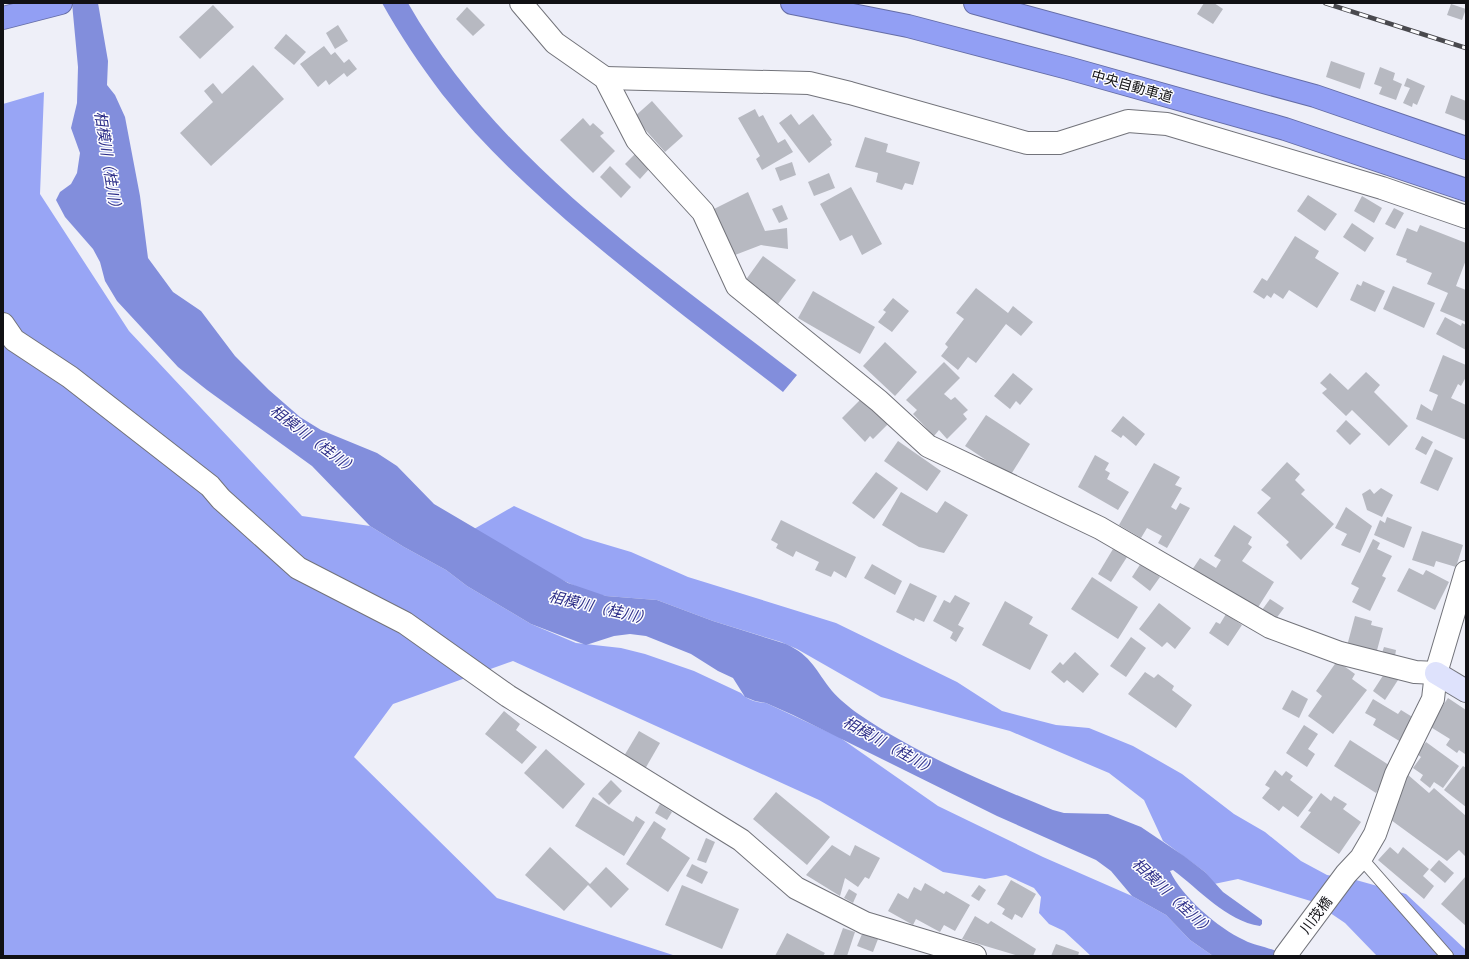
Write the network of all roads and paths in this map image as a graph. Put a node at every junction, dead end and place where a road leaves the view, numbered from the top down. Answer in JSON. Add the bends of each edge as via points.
{"nodes":[{"id":1,"x":61,"y":3,"type":"edge"},
{"id":2,"x":521,"y":3,"type":"edge"},
{"id":3,"x":792,"y":3,"type":"edge"},
{"id":4,"x":975,"y":3,"type":"edge"},
{"id":5,"x":3,"y":18,"type":"edge"},
{"id":6,"x":605,"y":78,"type":"junction"},
{"id":7,"x":1466,"y":148,"type":"edge"},
{"id":8,"x":1466,"y":190,"type":"edge"},
{"id":9,"x":1466,"y":217,"type":"edge"},
{"id":10,"x":3,"y":324,"type":"edge"},
{"id":11,"x":1466,"y":572,"type":"edge"},
{"id":12,"x":1436,"y":673,"type":"junction"},
{"id":13,"x":1466,"y":691,"type":"edge"},
{"id":14,"x":1354,"y":866,"type":"junction"},
{"id":15,"x":975,"y":956,"type":"edge"},
{"id":16,"x":1285,"y":956,"type":"edge"},
{"id":17,"x":1447,"y":956,"type":"edge"}],
"edges":[{"from":1,"to":5,"type":"highway"},
{"from":2,"to":6,"type":"street","via":[[555,43]]},
{"from":3,"to":8,"type":"highway","name":"中央自動車道","via":[[908,26],[1068,68],[1285,129]]},
{"from":4,"to":7,"type":"highway","via":[[1315,96]]},
{"from":6,"to":9,"type":"street","via":[[809,84],[850,93],[1027,143],[1059,142],[1128,121],[1167,124],[1382,188]]},
{"from":6,"to":12,"type":"street","via":[[637,140],[703,212],[737,286],[879,401],[928,446],[1100,528],[1270,627],[1340,653],[1415,672]]},
{"from":10,"to":15,"type":"street","via":[[14,340],[70,377],[210,486],[221,499],[298,568],[405,623],[508,696],[741,840],[796,888],[865,923]]},
{"from":11,"to":12,"type":"street","name":"川茂橋"},
{"from":12,"to":13,"type":"street"},
{"from":12,"to":14,"type":"street","name":"川茂橋","via":[[1433,700],[1396,774],[1375,834]]},
{"from":14,"to":16,"type":"street","name":"川茂橋"},
{"from":14,"to":17,"type":"lane"}]}
